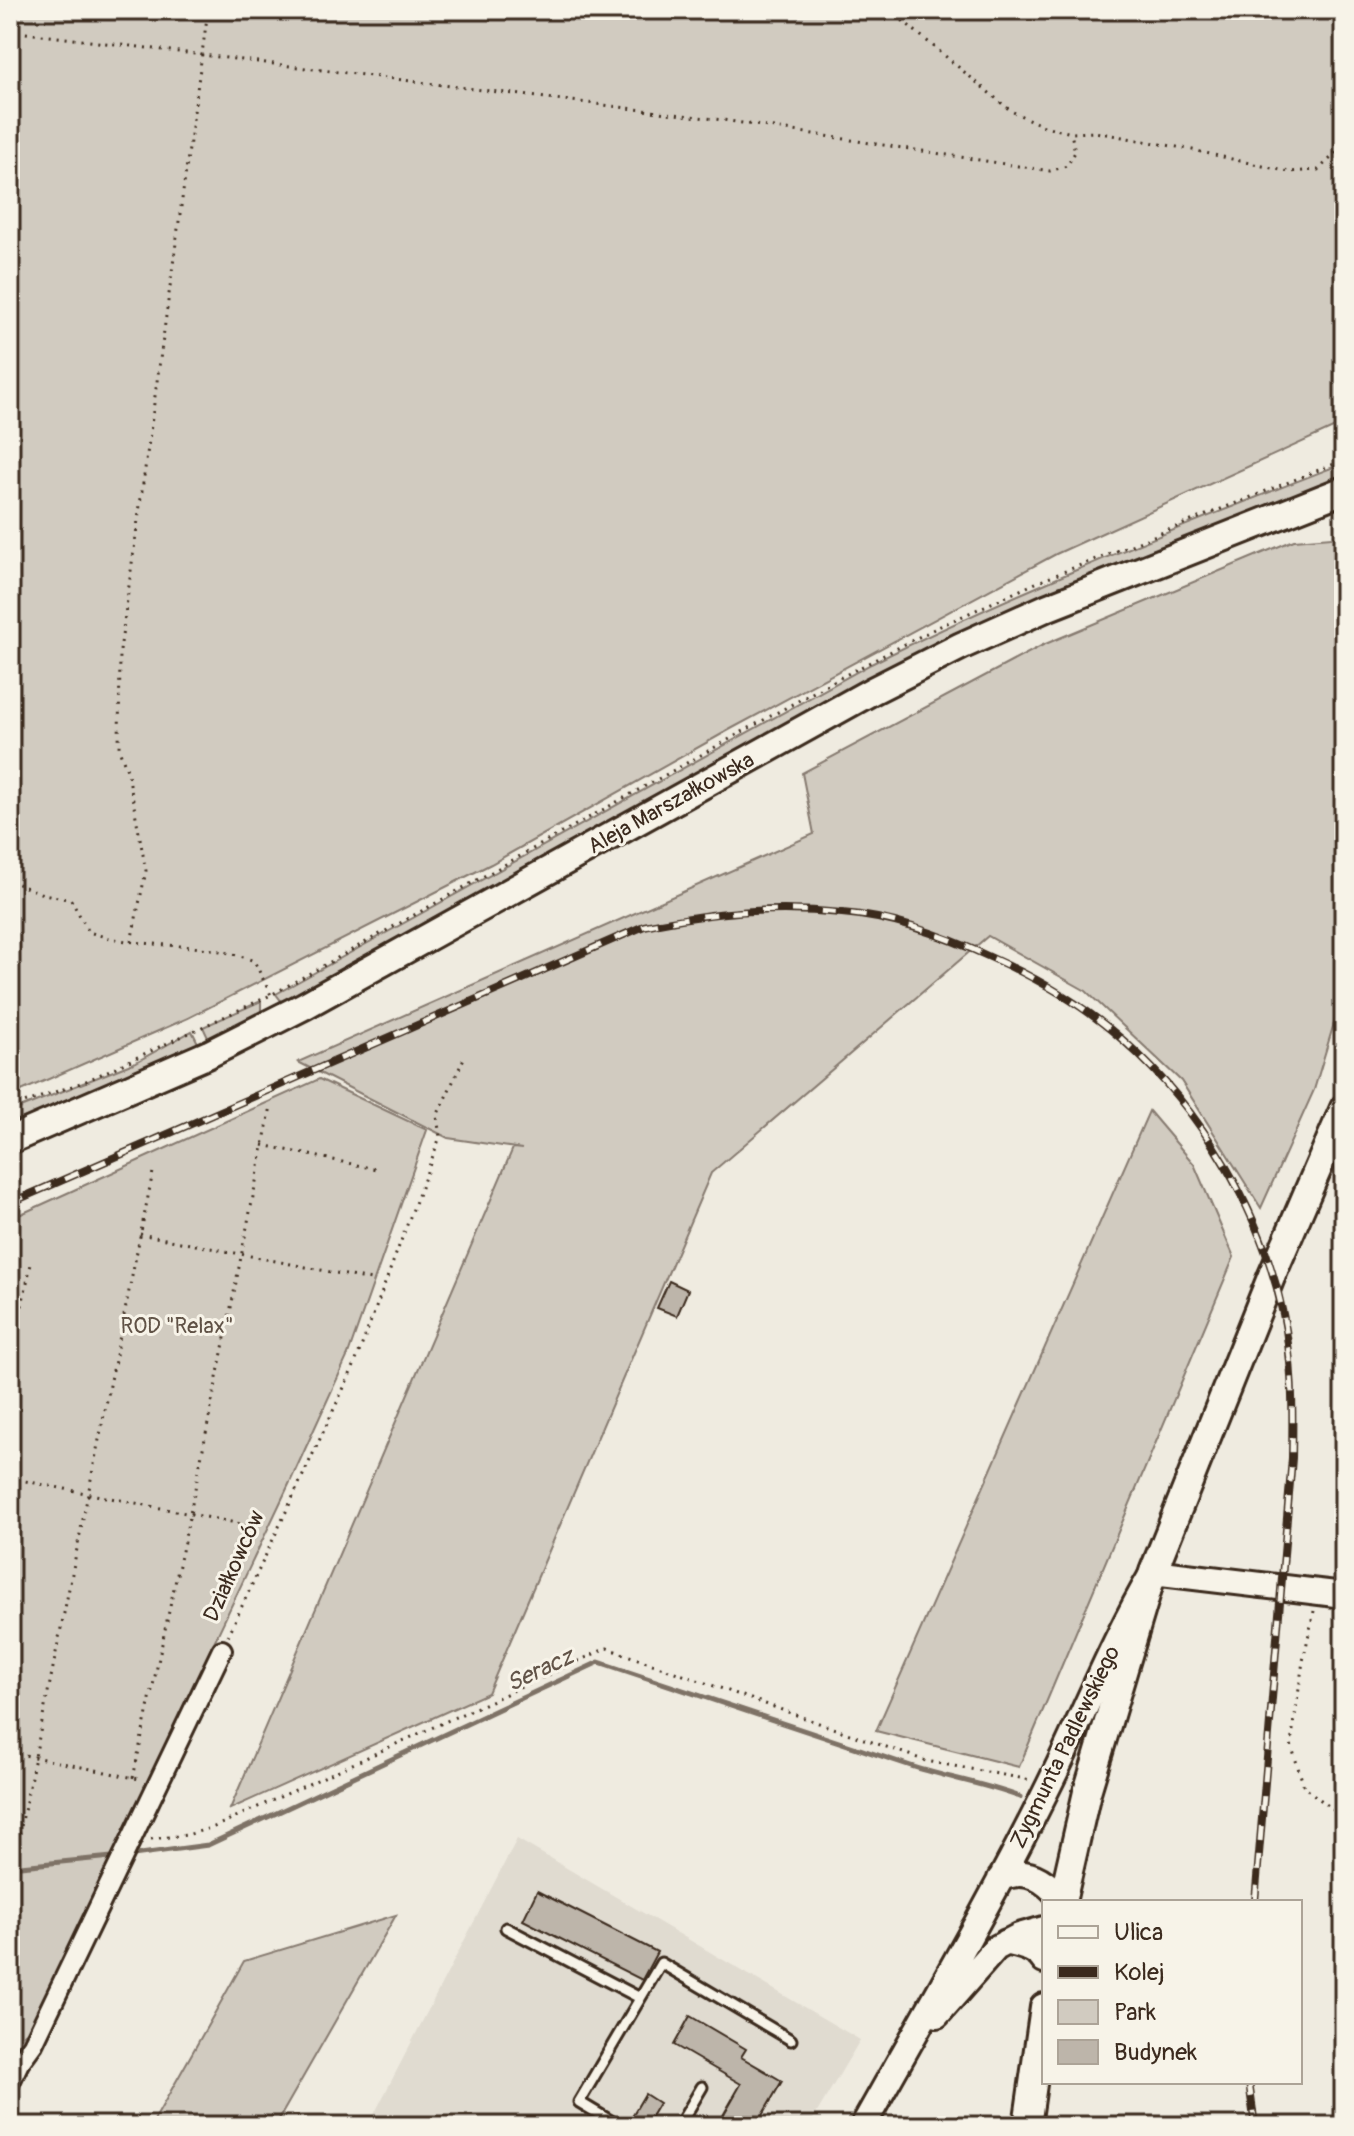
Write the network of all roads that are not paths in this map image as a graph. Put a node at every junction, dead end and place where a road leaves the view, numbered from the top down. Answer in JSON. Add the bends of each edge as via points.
{"nodes":[{"id":1,"x":1344,"y":490,"type":"edge"},
{"id":2,"x":1344,"y":1108,"type":"edge"},
{"id":3,"x":10,"y":1140,"type":"edge"},
{"id":4,"x":1153,"y":1572,"type":"junction"},
{"id":5,"x":1344,"y":1595,"type":"edge"},
{"id":6,"x":222,"y":1650,"type":"road end"},
{"id":7,"x":1000,"y":1879,"type":"junction"},
{"id":8,"x":1061,"y":1900,"type":"edge"},
{"id":9,"x":1062,"y":1900,"type":"edge"},
{"id":10,"x":506,"y":1928,"type":"dead end"},
{"id":11,"x":1042,"y":1930,"type":"edge"},
{"id":12,"x":1006,"y":1942,"type":"junction"},
{"id":13,"x":1042,"y":1958,"type":"edge"},
{"id":14,"x":640,"y":1998,"type":"junction"},
{"id":15,"x":1042,"y":2021,"type":"edge"},
{"id":16,"x":791,"y":2040,"type":"dead end"},
{"id":17,"x":902,"y":2056,"type":"junction"},
{"id":18,"x":10,"y":2082,"type":"edge"},
{"id":19,"x":702,"y":2087,"type":"dead end"},
{"id":20,"x":619,"y":2126,"type":"edge"},
{"id":21,"x":679,"y":2126,"type":"edge"},
{"id":22,"x":863,"y":2126,"type":"edge"},
{"id":23,"x":1027,"y":2126,"type":"edge"}],
"edges":[{"from":1,"to":3,"type":"main road","name":"Aleja Marszałkowska","via":[[961,646],[283,1016]]},
{"from":2,"to":4,"type":"main road"},
{"from":4,"to":5,"type":"street"},
{"from":4,"to":7,"type":"street","name":"Zygmunta Padlewskiego"},
{"from":4,"to":9,"type":"main road","via":[[1087,1792]]},
{"from":6,"to":18,"type":"street","name":"Działkowców"},
{"from":7,"to":8,"type":"street","name":"Zygmunta Padlewskiego","via":[[1028,1874],[1050,1885]]},
{"from":7,"to":17,"type":"street","name":"Zygmunta Padlewskiego"},
{"from":10,"to":14,"type":"lane"},
{"from":11,"to":12,"type":"street","name":"Zygmunta Padlewskiego"},
{"from":12,"to":13,"type":"street"},
{"from":12,"to":17,"type":"street","name":"Zygmunta Padlewskiego","via":[[986,1957]]},
{"from":14,"to":16,"type":"lane","via":[[661,1963]]},
{"from":14,"to":20,"type":"lane","via":[[579,2102]]},
{"from":15,"to":23,"type":"main road"},
{"from":17,"to":22,"type":"street","name":"Zygmunta Padlewskiego"},
{"from":19,"to":21,"type":"lane"}]}
